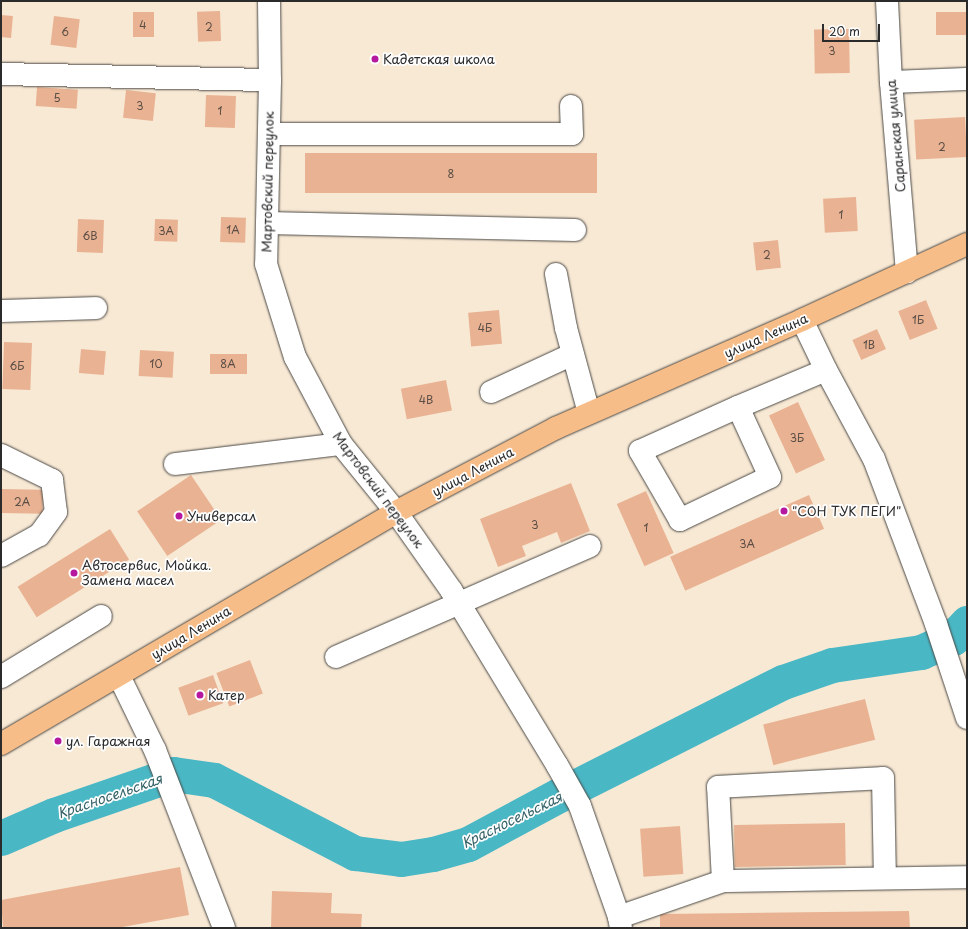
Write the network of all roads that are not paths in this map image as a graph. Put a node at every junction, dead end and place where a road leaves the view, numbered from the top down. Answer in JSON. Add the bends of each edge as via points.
{"nodes":[{"id":1,"x":269,"y":1,"type":"edge"},
{"id":2,"x":887,"y":1,"type":"edge"},
{"id":3,"x":1,"y":74,"type":"edge"},
{"id":4,"x":967,"y":79,"type":"edge"},
{"id":5,"x":270,"y":80,"type":"junction"},
{"id":6,"x":891,"y":82,"type":"junction"},
{"id":7,"x":571,"y":106,"type":"dead end"},
{"id":8,"x":269,"y":134,"type":"junction"},
{"id":9,"x":267,"y":223,"type":"junction"},
{"id":10,"x":575,"y":230,"type":"dead end"},
{"id":11,"x":967,"y":244,"type":"edge"},
{"id":12,"x":906,"y":272,"type":"junction"},
{"id":13,"x":556,"y":274,"type":"dead end"},
{"id":14,"x":96,"y":308,"type":"dead end"},
{"id":15,"x":1,"y":311,"type":"edge"},
{"id":16,"x":802,"y":320,"type":"junction"},
{"id":17,"x":573,"y":354,"type":"junction"},
{"id":18,"x":826,"y":370,"type":"junction"},
{"id":19,"x":491,"y":392,"type":"dead end"},
{"id":20,"x":738,"y":407,"type":"junction"},
{"id":21,"x":589,"y":413,"type":"junction"},
{"id":22,"x":341,"y":444,"type":"junction"},
{"id":23,"x":1,"y":455,"type":"edge"},
{"id":24,"x":175,"y":464,"type":"dead end"},
{"id":25,"x":396,"y":512,"type":"junction"},
{"id":26,"x":590,"y":546,"type":"dead end"},
{"id":27,"x":1,"y":556,"type":"edge"},
{"id":28,"x":459,"y":602,"type":"junction"},
{"id":29,"x":101,"y":616,"type":"dead end"},
{"id":30,"x":336,"y":656,"type":"dead end"},
{"id":31,"x":119,"y":676,"type":"junction"},
{"id":32,"x":1,"y":677,"type":"edge"},
{"id":33,"x":967,"y":718,"type":"edge"},
{"id":34,"x":1,"y":744,"type":"edge"},
{"id":35,"x":967,"y":877,"type":"edge"},
{"id":36,"x":885,"y":878,"type":"junction"},
{"id":37,"x":723,"y":881,"type":"junction"},
{"id":38,"x":620,"y":922,"type":"edge"},
{"id":39,"x":224,"y":928,"type":"edge"}],
"edges":[{"from":1,"to":5,"type":"street","name":"Мартовский переулок"},
{"from":2,"to":6,"type":"street","name":"Саранская улица"},
{"from":3,"to":5,"type":"street"},
{"from":4,"to":6,"type":"street"},
{"from":5,"to":8,"type":"street","name":"Мартовский переулок"},
{"from":6,"to":12,"type":"street","name":"Саранская улица"},
{"from":7,"to":8,"type":"street","via":[[572,134]]},
{"from":8,"to":9,"type":"street","name":"Мартовский переулок"},
{"from":9,"to":10,"type":"street"},
{"from":9,"to":22,"type":"street","name":"Мартовский переулок","via":[[266,264],[295,357]]},
{"from":11,"to":12,"type":"main road","name":"улица Ленина"},
{"from":12,"to":16,"type":"main road","name":"улица Ленина"},
{"from":13,"to":17,"type":"street"},
{"from":14,"to":15,"type":"street"},
{"from":16,"to":18,"type":"street"},
{"from":16,"to":21,"type":"main road","name":"улица Ленина"},
{"from":17,"to":19,"type":"street"},
{"from":17,"to":21,"type":"street"},
{"from":18,"to":20,"type":"street"},
{"from":18,"to":33,"type":"street","via":[[874,459],[936,624]]},
{"from":20,"to":20,"type":"street","via":[[640,451],[680,520],[770,477]]},
{"from":21,"to":25,"type":"main road","name":"улица Ленина"},
{"from":22,"to":24,"type":"street"},
{"from":22,"to":25,"type":"street","name":"Мартовский переулок"},
{"from":23,"to":27,"type":"street","via":[[52,480],[56,512],[38,535]]},
{"from":25,"to":28,"type":"street","name":"Мартовский переулок"},
{"from":25,"to":31,"type":"main road","name":"улица Ленина"},
{"from":26,"to":28,"type":"street"},
{"from":28,"to":30,"type":"street"},
{"from":28,"to":38,"type":"street","name":"Мартовский переулок","via":[[580,806]]},
{"from":29,"to":32,"type":"street"},
{"from":31,"to":34,"type":"main road","name":"улица Ленина"},
{"from":31,"to":39,"type":"street","via":[[155,750]]},
{"from":35,"to":36,"type":"street"},
{"from":36,"to":37,"type":"street"},
{"from":36,"to":37,"type":"street","via":[[883,778],[718,787]]},
{"from":37,"to":38,"type":"street"}]}
